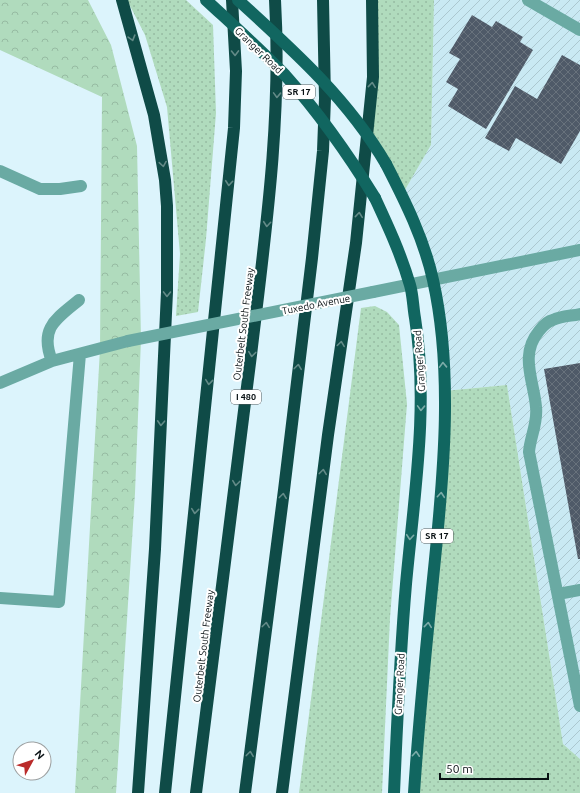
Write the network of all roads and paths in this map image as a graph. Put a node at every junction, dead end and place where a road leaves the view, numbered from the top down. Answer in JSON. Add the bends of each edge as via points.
{"nodes":[{"id":1,"x":122,"y":0,"type":"edge"},
{"id":2,"x":206,"y":0,"type":"edge"},
{"id":3,"x":232,"y":0,"type":"edge"},
{"id":4,"x":238,"y":0,"type":"edge"},
{"id":5,"x":275,"y":0,"type":"edge"},
{"id":6,"x":323,"y":0,"type":"edge"},
{"id":7,"x":372,"y":0,"type":"edge"},
{"id":8,"x":528,"y":0,"type":"edge"},
{"id":9,"x":580,"y":30,"type":"edge"},
{"id":10,"x":0,"y":171,"type":"edge"},
{"id":11,"x":81,"y":186,"type":"dead end"},
{"id":12,"x":580,"y":250,"type":"edge"},
{"id":13,"x":433,"y":279,"type":"junction"},
{"id":14,"x":410,"y":286,"type":"junction"},
{"id":15,"x":79,"y":300,"type":"dead end"},
{"id":16,"x":580,"y":314,"type":"edge"},
{"id":17,"x":80,"y":354,"type":"junction"},
{"id":18,"x":52,"y":361,"type":"junction"},
{"id":19,"x":0,"y":383,"type":"edge"},
{"id":20,"x":580,"y":590,"type":"edge"},
{"id":21,"x":558,"y":594,"type":"junction"},
{"id":22,"x":0,"y":598,"type":"edge"},
{"id":23,"x":580,"y":706,"type":"edge"},
{"id":24,"x":138,"y":793,"type":"edge"},
{"id":25,"x":165,"y":793,"type":"edge"},
{"id":26,"x":196,"y":793,"type":"edge"},
{"id":27,"x":245,"y":793,"type":"edge"},
{"id":28,"x":282,"y":793,"type":"edge"},
{"id":29,"x":394,"y":793,"type":"edge"},
{"id":30,"x":414,"y":793,"type":"edge"}],
"edges":[{"from":1,"to":24,"type":"highway","one_way":true,"via":[[154,115],[167,206],[167,292],[156,533]]},
{"from":2,"to":14,"type":"main road","name":"Granger Road","number":"SR 17","bridge":true,"via":[[285,75],[355,165],[397,247]]},
{"from":3,"to":25,"type":"highway","one_way":true,"via":[[235,63],[234,136]]},
{"from":4,"to":13,"type":"main road","number":"SR 17","bridge":true,"via":[[326,83],[362,126],[386,164],[416,226]]},
{"from":5,"to":26,"type":"highway","name":"Outerbelt South Freeway","number":"I 480","one_way":true,"via":[[278,52],[276,108],[264,252]]},
{"from":27,"to":6,"type":"highway","one_way":true,"via":[[289,444],[322,151],[325,98]]},
{"from":28,"to":7,"type":"highway","one_way":true,"via":[[328,435],[356,242],[373,77]]},
{"from":8,"to":9,"type":"street"},
{"from":10,"to":11,"type":"street","via":[[40,189]]},
{"from":12,"to":13,"type":"street","name":"Tuxedo Avenue"},
{"from":13,"to":14,"type":"street","name":"Tuxedo Avenue"},
{"from":30,"to":13,"type":"main road","number":"SR 17","one_way":true,"via":[[442,491],[442,338]]},
{"from":14,"to":17,"type":"street","name":"Tuxedo Avenue","bridge":true,"via":[[128,341]]},
{"from":14,"to":29,"type":"main road","name":"Granger Road","number":"SR 17","one_way":true,"via":[[419,342],[421,404],[401,636]]},
{"from":15,"to":18,"type":"street","via":[[49,327],[46,339]]},
{"from":16,"to":21,"type":"street","via":[[552,320],[532,340],[529,352],[529,369],[537,408],[529,452]]},
{"from":17,"to":18,"type":"street","name":"Tuxedo Avenue"},
{"from":17,"to":22,"type":"street","via":[[59,602]]},
{"from":18,"to":19,"type":"street","name":"Tuxedo Avenue"},
{"from":20,"to":21,"type":"street"},
{"from":21,"to":23,"type":"street"}]}
